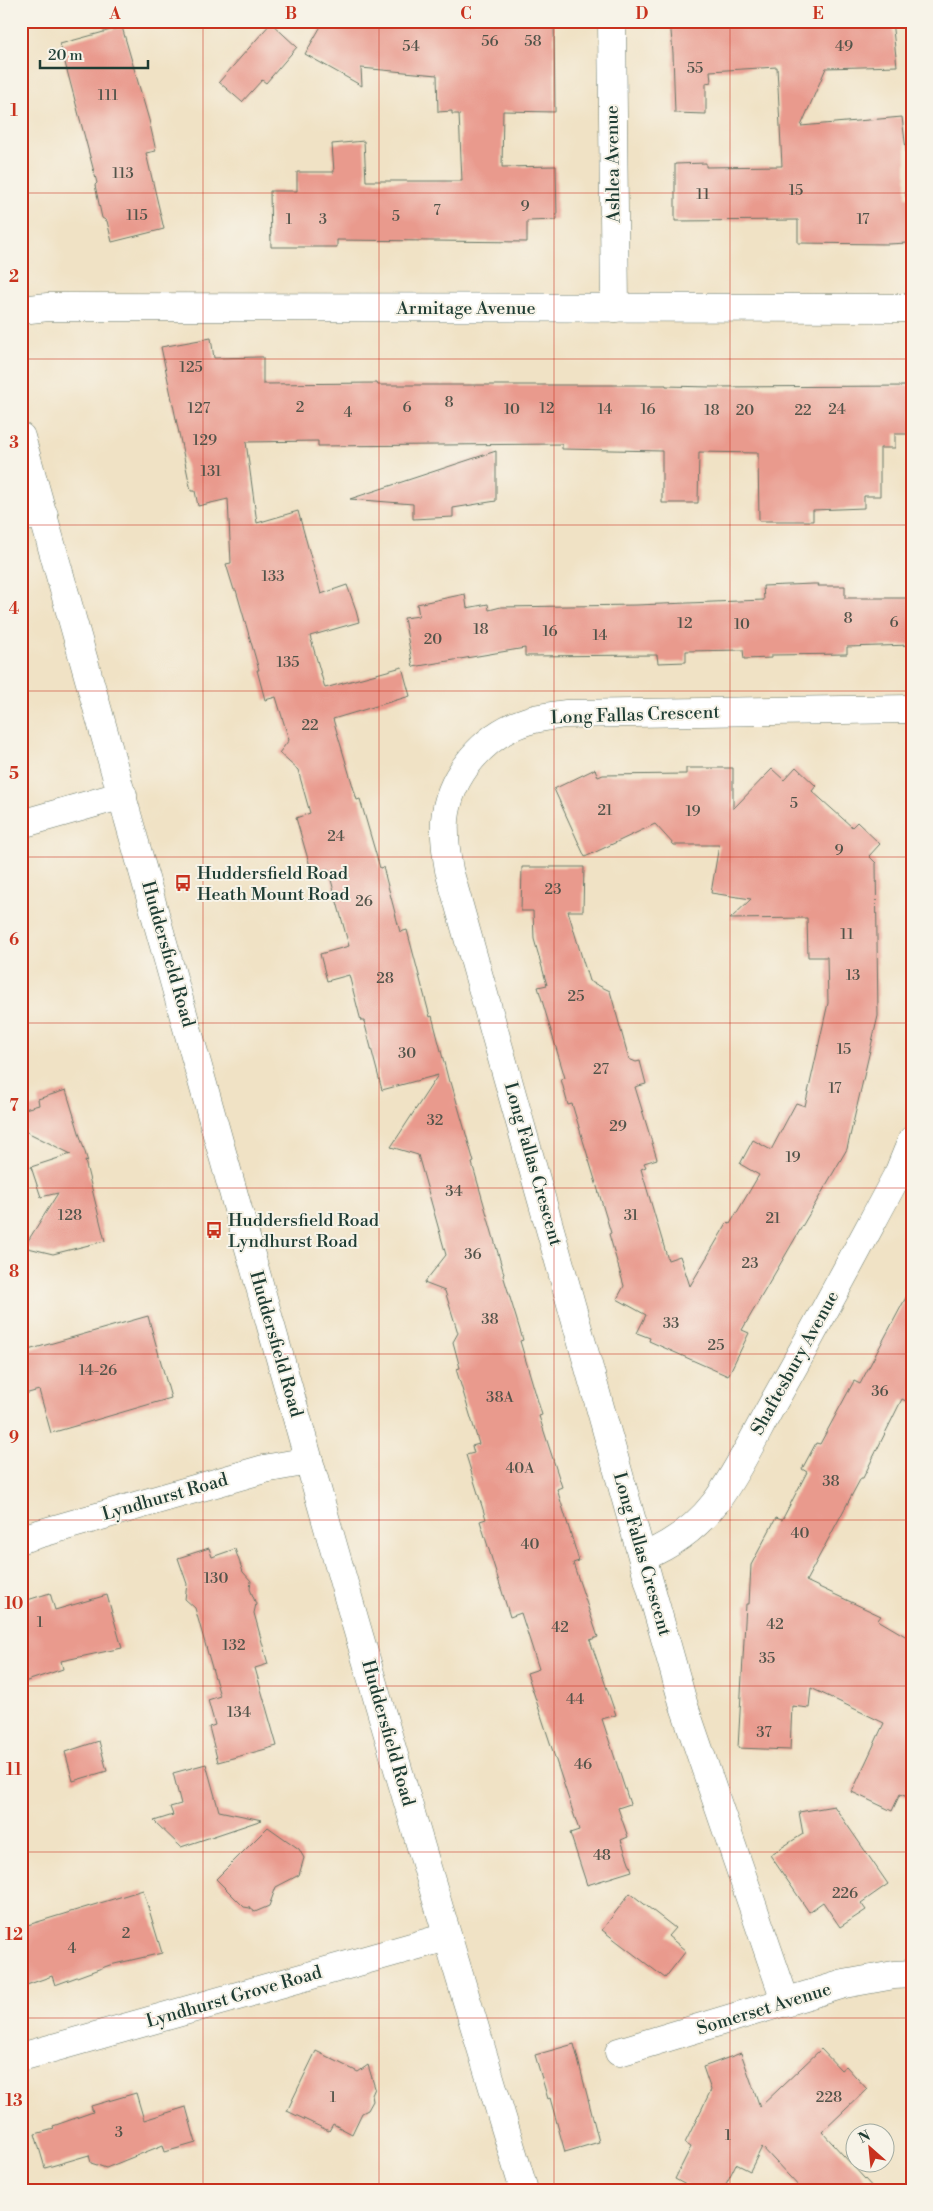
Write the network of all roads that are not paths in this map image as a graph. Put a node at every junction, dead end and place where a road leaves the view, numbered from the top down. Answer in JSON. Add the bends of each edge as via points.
{"nodes":[{"id":1,"x":612,"y":21,"type":"edge"},
{"id":2,"x":615,"y":308,"type":"junction"},
{"id":3,"x":912,"y":308,"type":"edge"},
{"id":4,"x":21,"y":310,"type":"edge"},
{"id":5,"x":21,"y":438,"type":"edge"},
{"id":6,"x":32,"y":516,"type":"edge"},
{"id":7,"x":912,"y":709,"type":"edge"},
{"id":8,"x":123,"y":794,"type":"junction"},
{"id":9,"x":21,"y":824,"type":"edge"},
{"id":10,"x":912,"y":1140,"type":"edge"},
{"id":11,"x":309,"y":1461,"type":"junction"},
{"id":12,"x":21,"y":1538,"type":"edge"},
{"id":13,"x":643,"y":1557,"type":"junction"},
{"id":14,"x":447,"y":1937,"type":"junction"},
{"id":15,"x":912,"y":1974,"type":"edge"},
{"id":16,"x":786,"y":2003,"type":"junction"},
{"id":17,"x":619,"y":2052,"type":"dead end"},
{"id":18,"x":21,"y":2057,"type":"edge"},
{"id":19,"x":524,"y":2190,"type":"edge"}],
"edges":[{"from":1,"to":2,"type":"street","name":"Ashlea Avenue"},
{"from":2,"to":3,"type":"street","name":"Armitage Avenue"},
{"from":2,"to":4,"type":"street","name":"Armitage Avenue","via":[[48,307]]},
{"from":5,"to":6,"type":"street","name":"Huddersfield Road"},
{"from":6,"to":8,"type":"street","name":"Huddersfield Road"},
{"from":7,"to":13,"type":"street","name":"Long Fallas Crescent","via":[[565,714],[538,718],[510,728],[477,752],[458,779],[448,805],[445,835],[450,870]]},
{"from":8,"to":9,"type":"street"},
{"from":8,"to":11,"type":"street","name":"Huddersfield Road"},
{"from":10,"to":13,"type":"street","name":"Shaftesbury Avenue","via":[[900,1172],[715,1503],[682,1535]]},
{"from":11,"to":12,"type":"street","name":"Lyndhurst Road","via":[[264,1469]]},
{"from":11,"to":14,"type":"street","name":"Huddersfield Road"},
{"from":13,"to":16,"type":"street","name":"Long Fallas Crescent","via":[[684,1706]]},
{"from":14,"to":18,"type":"street","name":"Lyndhurst Grove Road"},
{"from":14,"to":19,"type":"street","name":"Huddersfield Road"},
{"from":15,"to":16,"type":"street","name":"Somerset Avenue","via":[[844,1984]]},
{"from":16,"to":17,"type":"street","name":"Somerset Avenue"}]}
